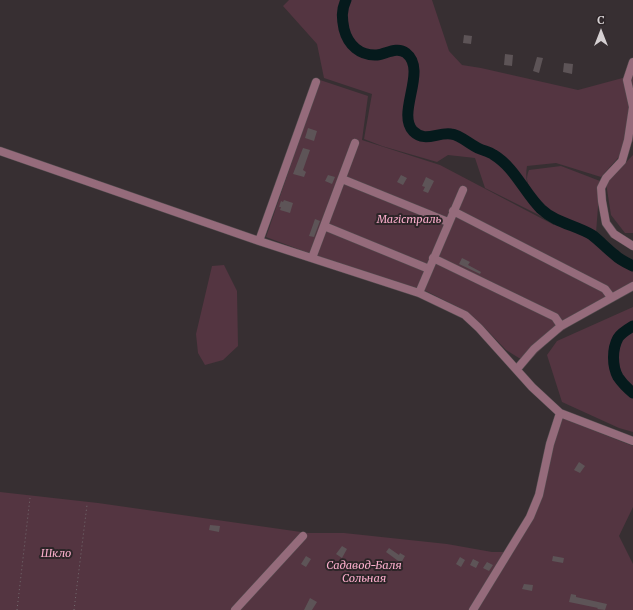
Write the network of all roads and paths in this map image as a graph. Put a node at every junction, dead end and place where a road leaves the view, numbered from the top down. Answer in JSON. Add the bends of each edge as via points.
{"nodes":[{"id":1,"x":633,"y":62,"type":"edge"},
{"id":2,"x":316,"y":82,"type":"dead end"},
{"id":3,"x":355,"y":142,"type":"dead end"},
{"id":4,"x":0,"y":151,"type":"edge"},
{"id":5,"x":342,"y":179,"type":"junction"},
{"id":6,"x":462,"y":190,"type":"dead end"},
{"id":7,"x":453,"y":211,"type":"junction"},
{"id":8,"x":448,"y":222,"type":"junction"},
{"id":9,"x":324,"y":226,"type":"junction"},
{"id":10,"x":259,"y":241,"type":"junction"},
{"id":11,"x":633,"y":246,"type":"edge"},
{"id":12,"x":312,"y":258,"type":"junction"},
{"id":13,"x":433,"y":258,"type":"junction"},
{"id":14,"x":429,"y":269,"type":"junction"},
{"id":15,"x":633,"y":286,"type":"edge"},
{"id":16,"x":419,"y":293,"type":"junction"},
{"id":17,"x":611,"y":297,"type":"junction"},
{"id":18,"x":561,"y":326,"type":"junction"},
{"id":19,"x":517,"y":370,"type":"junction"},
{"id":20,"x":560,"y":413,"type":"junction"},
{"id":21,"x":633,"y":441,"type":"edge"},
{"id":22,"x":30,"y":498,"type":"dead end"},
{"id":23,"x":87,"y":505,"type":"dead end"},
{"id":24,"x":303,"y":536,"type":"dead end"},
{"id":25,"x":17,"y":610,"type":"edge"},
{"id":26,"x":74,"y":610,"type":"edge"},
{"id":27,"x":235,"y":610,"type":"edge"},
{"id":28,"x":473,"y":610,"type":"edge"}],
"edges":[{"from":1,"to":11,"type":"street","via":[[627,80],[632,107],[628,140],[622,161],[606,178],[601,188],[606,222],[614,234]]},
{"from":2,"to":10,"type":"street"},
{"from":3,"to":5,"type":"street"},
{"from":4,"to":10,"type":"street"},
{"from":5,"to":8,"type":"street"},
{"from":5,"to":9,"type":"street"},
{"from":6,"to":7,"type":"street"},
{"from":7,"to":8,"type":"street"},
{"from":7,"to":17,"type":"street","via":[[605,289]]},
{"from":8,"to":13,"type":"street"},
{"from":9,"to":12,"type":"street"},
{"from":9,"to":14,"type":"street"},
{"from":10,"to":12,"type":"street"},
{"from":12,"to":16,"type":"street"},
{"from":13,"to":14,"type":"street"},
{"from":13,"to":18,"type":"street","via":[[555,317]]},
{"from":14,"to":16,"type":"street"},
{"from":15,"to":17,"type":"street"},
{"from":16,"to":19,"type":"street","via":[[465,315]]},
{"from":17,"to":18,"type":"street"},
{"from":18,"to":19,"type":"street","via":[[534,349]]},
{"from":19,"to":20,"type":"street"},
{"from":20,"to":21,"type":"street"},
{"from":20,"to":28,"type":"street","via":[[539,495],[530,517]]},
{"from":22,"to":25,"type":"path"},
{"from":23,"to":26,"type":"path"},
{"from":24,"to":27,"type":"street"}]}
